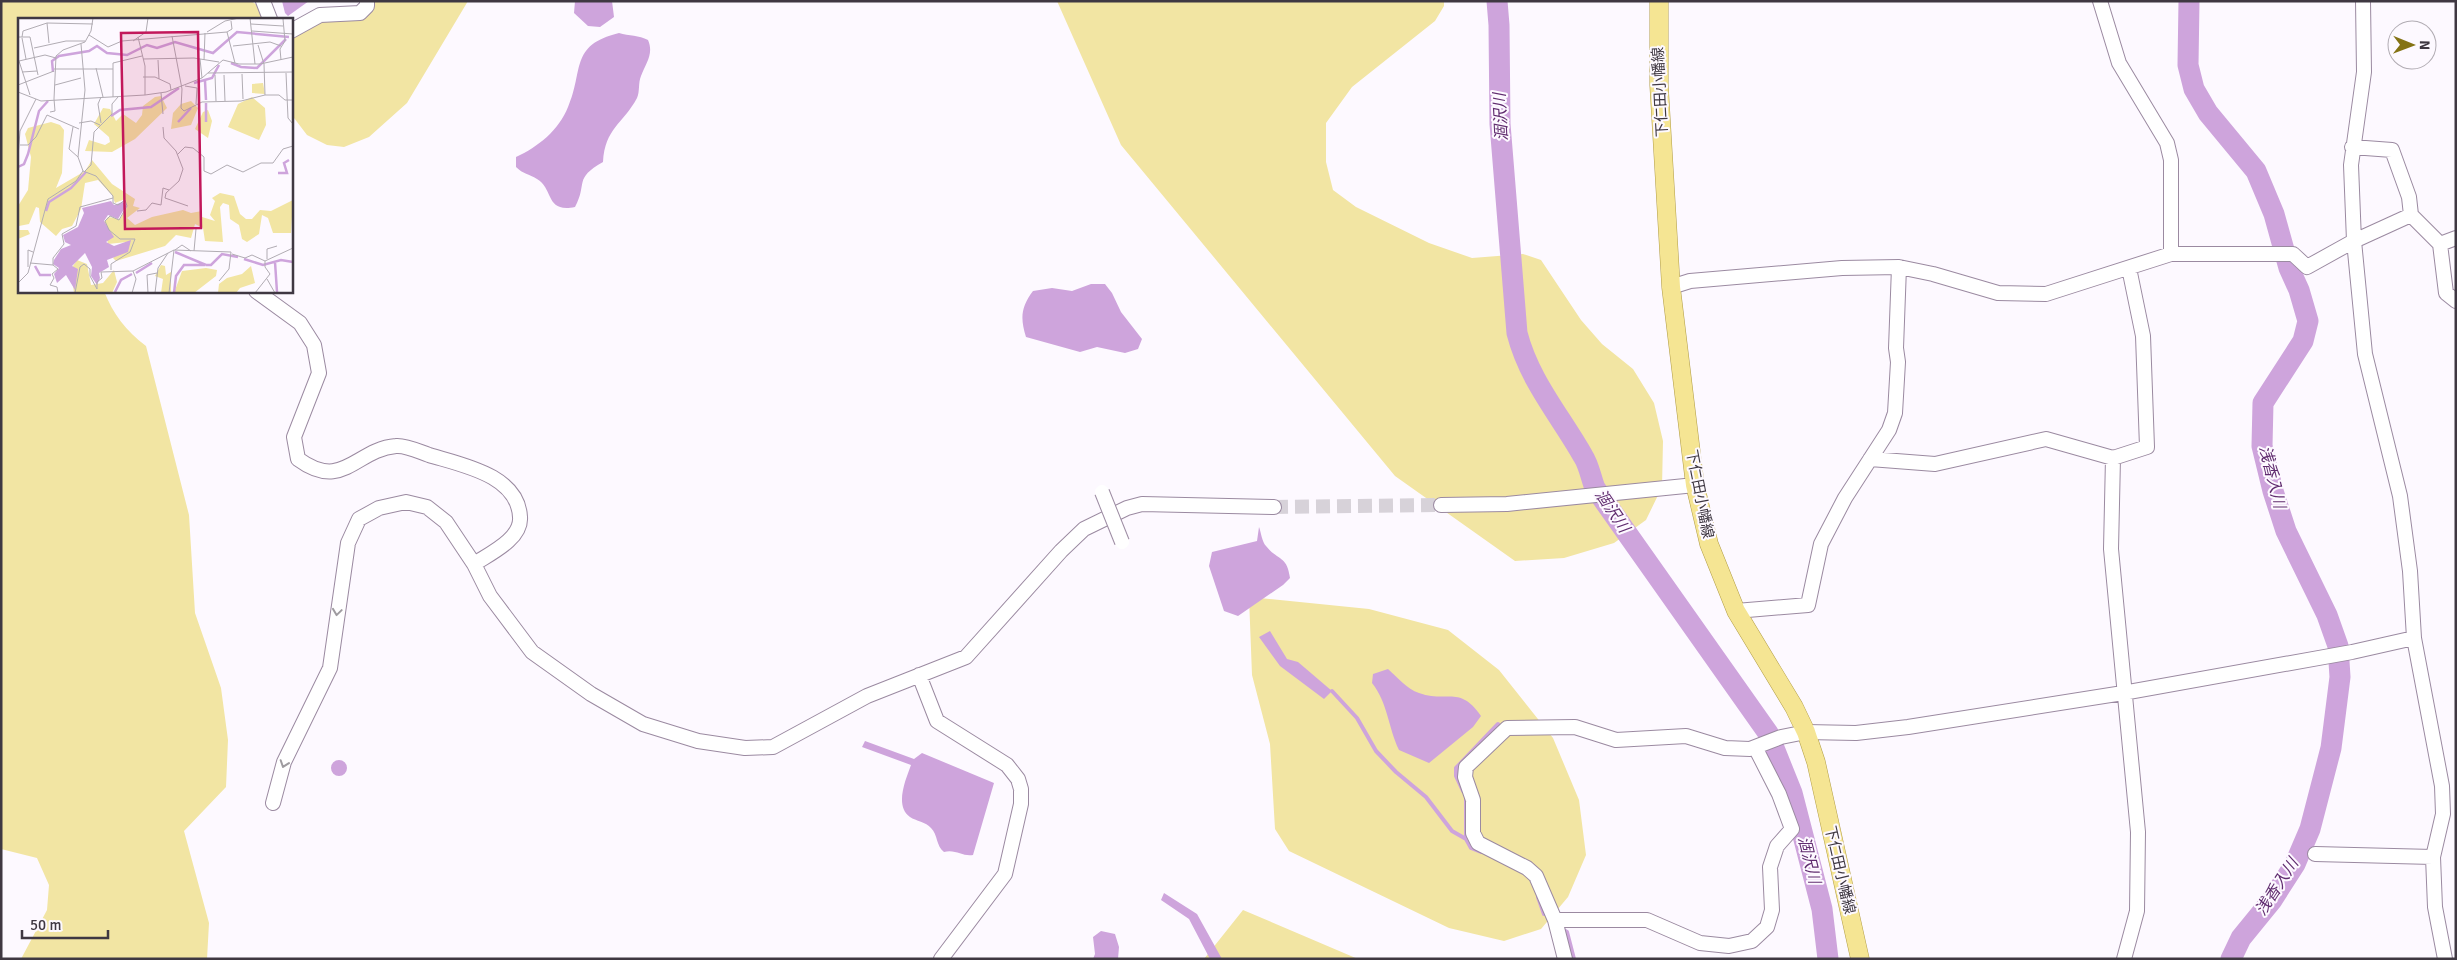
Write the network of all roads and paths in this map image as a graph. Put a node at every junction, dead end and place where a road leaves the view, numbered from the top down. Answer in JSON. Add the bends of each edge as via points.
{"nodes":[{"id":1,"x":263,"y":1,"type":"edge"},
{"id":2,"x":367,"y":1,"type":"edge"},
{"id":3,"x":1659,"y":1,"type":"edge"},
{"id":4,"x":2100,"y":1,"type":"edge"},
{"id":5,"x":2363,"y":1,"type":"edge"},
{"id":6,"x":270,"y":18,"type":"edge"},
{"id":7,"x":292,"y":31,"type":"edge"},
{"id":8,"x":2352,"y":147,"type":"junction"},
{"id":9,"x":2411,"y":214,"type":"junction"},
{"id":10,"x":2456,"y":238,"type":"edge"},
{"id":11,"x":2354,"y":240,"type":"junction"},
{"id":12,"x":2440,"y":244,"type":"junction"},
{"id":13,"x":2171,"y":254,"type":"junction"},
{"id":14,"x":1899,"y":267,"type":"junction"},
{"id":15,"x":2129,"y":268,"type":"junction"},
{"id":16,"x":1671,"y":287,"type":"junction"},
{"id":17,"x":257,"y":292,"type":"edge"},
{"id":18,"x":2456,"y":301,"type":"edge"},
{"id":19,"x":2113,"y":458,"type":"junction"},
{"id":20,"x":1870,"y":459,"type":"junction"},
{"id":21,"x":1695,"y":486,"type":"junction"},
{"id":22,"x":1102,"y":492,"type":"dead end"},
{"id":23,"x":1441,"y":505,"type":"tunnel mouth"},
{"id":24,"x":1274,"y":506,"type":"tunnel mouth"},
{"id":25,"x":1122,"y":542,"type":"dead end"},
{"id":26,"x":474,"y":564,"type":"junction"},
{"id":27,"x":1736,"y":611,"type":"junction"},
{"id":28,"x":2414,"y":638,"type":"junction"},
{"id":29,"x":919,"y":675,"type":"junction"},
{"id":30,"x":2124,"y":692,"type":"junction"},
{"id":31,"x":1806,"y":732,"type":"junction"},
{"id":32,"x":1759,"y":745,"type":"junction"},
{"id":33,"x":273,"y":803,"type":"dead end"},
{"id":34,"x":2316,"y":854,"type":"dead end"},
{"id":35,"x":2433,"y":857,"type":"junction"},
{"id":36,"x":1554,"y":920,"type":"junction"},
{"id":37,"x":941,"y":959,"type":"edge"},
{"id":38,"x":1566,"y":959,"type":"edge"},
{"id":39,"x":1860,"y":959,"type":"edge"},
{"id":40,"x":2124,"y":959,"type":"edge"},
{"id":41,"x":2444,"y":959,"type":"edge"}],
"edges":[{"from":1,"to":6,"type":"street"},
{"from":2,"to":7,"type":"street","via":[[367,6],[360,13],[320,15]]},
{"from":3,"to":16,"type":"main road","name":"下仁田小幡線","via":[[1659,85]]},
{"from":4,"to":13,"type":"street","via":[[2119,63],[2167,143],[2171,160]]},
{"from":5,"to":8,"type":"street","via":[[2364,72]]},
{"from":8,"to":9,"type":"street","via":[[2392,150],[2409,197]]},
{"from":8,"to":11,"type":"street"},
{"from":9,"to":11,"type":"street"},
{"from":9,"to":12,"type":"street"},
{"from":10,"to":12,"type":"street"},
{"from":11,"to":13,"type":"street","via":[[2307,267],[2293,254]]},
{"from":11,"to":28,"type":"street","via":[[2365,354],[2400,496],[2410,571]]},
{"from":12,"to":18,"type":"street","via":[[2446,293]]},
{"from":13,"to":15,"type":"street"},
{"from":14,"to":15,"type":"street","via":[[1998,293],[2046,294]]},
{"from":14,"to":16,"type":"street","via":[[1842,268],[1690,281]]},
{"from":14,"to":20,"type":"street","via":[[1895,413],[1889,430]]},
{"from":15,"to":19,"type":"street","via":[[2143,336],[2147,447]]},
{"from":16,"to":21,"type":"main road","name":"下仁田小幡線"},
{"from":17,"to":26,"type":"street","via":[[300,323],[314,345],[319,373],[294,437],[298,459],[310,468],[324,472],[346,468],[380,449],[398,446],[478,470],[502,483],[514,497],[521,523],[512,537]]},
{"from":19,"to":20,"type":"street","via":[[2046,439],[1935,464]]},
{"from":19,"to":30,"type":"street","via":[[2111,549]]},
{"from":20,"to":27,"type":"street","via":[[1845,498],[1822,544],[1808,605]]},
{"from":21,"to":23,"type":"street","via":[[1507,504]]},
{"from":21,"to":27,"type":"main road","name":"下仁田小幡線","via":[[1709,544]]},
{"from":22,"to":25,"type":"street","bridge":true},
{"from":24,"to":29,"type":"street","via":[[1142,504],[1127,508],[1084,529],[966,656]]},
{"from":26,"to":29,"type":"street","via":[[490,596],[532,652],[591,694],[643,724],[698,741],[745,748],[773,747],[867,696]]},
{"from":26,"to":33,"type":"street","one_way":true,"via":[[446,522],[427,507],[406,502],[379,508],[359,519],[348,544],[344,564],[330,668],[284,762]]},
{"from":27,"to":31,"type":"main road","name":"下仁田小幡線"},
{"from":28,"to":30,"type":"street"},
{"from":28,"to":35,"type":"street","via":[[2442,786],[2443,814]]},
{"from":29,"to":37,"type":"street","via":[[937,721],[1007,765],[1021,789],[1022,804],[1005,874]]},
{"from":30,"to":31,"type":"street","via":[[1865,732]]},
{"from":30,"to":40,"type":"street","via":[[2138,832],[2137,911]]},
{"from":31,"to":32,"type":"street","via":[[1781,736]]},
{"from":31,"to":39,"type":"main road","name":"下仁田小幡線","via":[[1816,762]]},
{"from":32,"to":36,"type":"street","via":[[1792,829],[1776,846],[1770,867],[1772,910],[1767,927],[1752,941],[1729,946],[1700,943],[1647,920]]},
{"from":32,"to":36,"type":"street","via":[[1750,749],[1725,748],[1686,736],[1616,740],[1575,727],[1506,728],[1502,731],[1466,767],[1465,777],[1473,800],[1473,834],[1478,843],[1528,868],[1536,876]]},
{"from":34,"to":35,"type":"street"},
{"from":35,"to":41,"type":"street","via":[[2435,907]]},
{"from":36,"to":38,"type":"street"}]}
